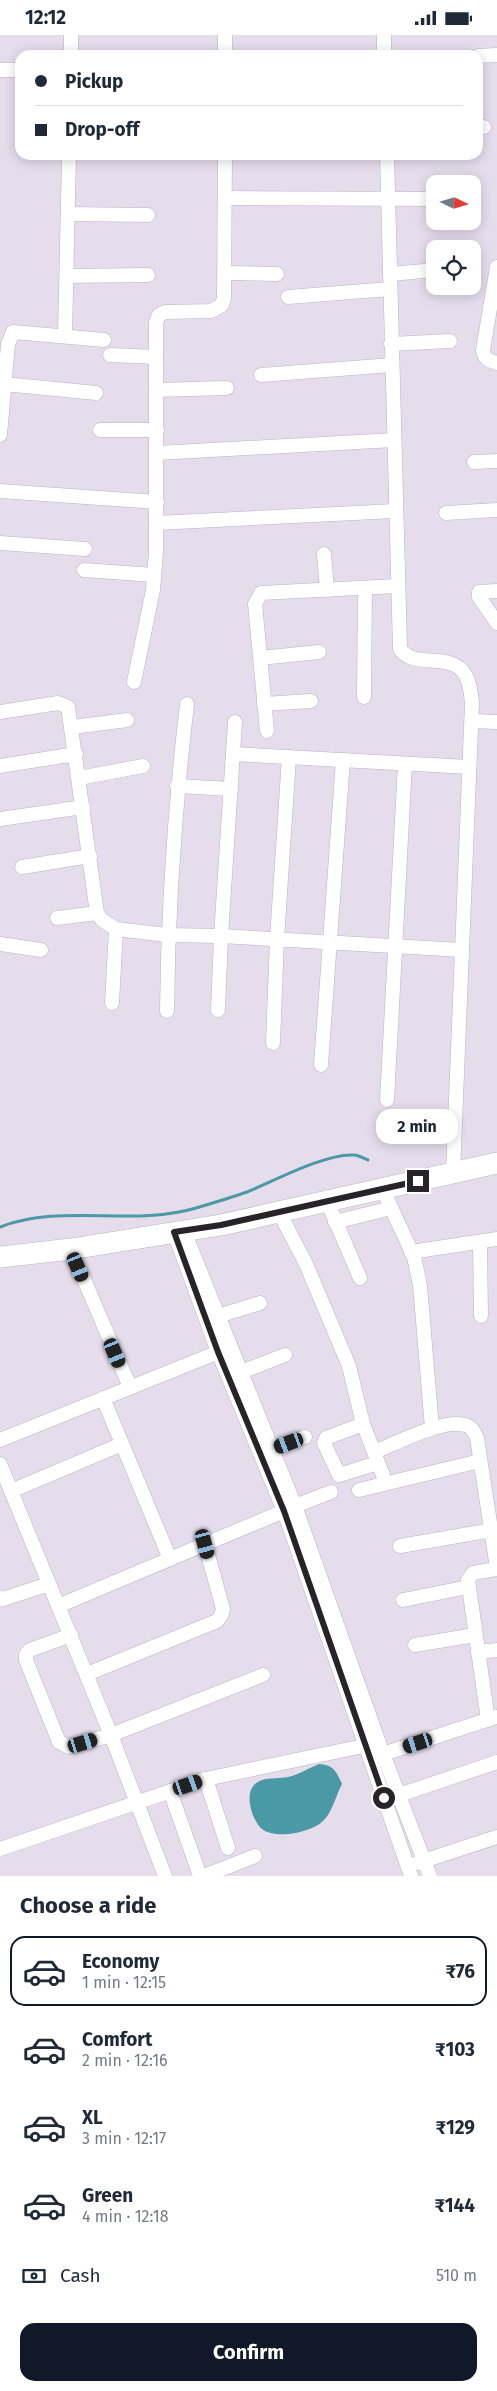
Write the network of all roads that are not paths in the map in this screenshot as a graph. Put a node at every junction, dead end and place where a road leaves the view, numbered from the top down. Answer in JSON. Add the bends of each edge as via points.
{"nodes":[{"id":1,"x":71,"y":35,"type":"edge"},
{"id":2,"x":225,"y":35,"type":"edge"},
{"id":3,"x":384,"y":35,"type":"edge"},
{"id":4,"x":71,"y":50,"type":"edge"},
{"id":5,"x":225,"y":50,"type":"edge"},
{"id":6,"x":384,"y":50,"type":"edge"},
{"id":7,"x":483,"y":55,"type":"edge"},
{"id":8,"x":497,"y":55,"type":"edge"},
{"id":9,"x":15,"y":69,"type":"edge"},
{"id":10,"x":0,"y":70,"type":"edge"},
{"id":11,"x":69,"y":160,"type":"edge"},
{"id":12,"x":225,"y":160,"type":"edge"},
{"id":13,"x":387,"y":160,"type":"edge"},
{"id":14,"x":225,"y":198,"type":"junction"},
{"id":15,"x":388,"y":199,"type":"junction"},
{"id":16,"x":426,"y":199,"type":"edge"},
{"id":17,"x":68,"y":214,"type":"junction"},
{"id":18,"x":148,"y":215,"type":"dead end"},
{"id":19,"x":497,"y":267,"type":"edge"},
{"id":20,"x":426,"y":271,"type":"edge"},
{"id":21,"x":224,"y":273,"type":"junction"},
{"id":22,"x":277,"y":274,"type":"dead end"},
{"id":23,"x":390,"y":274,"type":"junction"},
{"id":24,"x":148,"y":275,"type":"dead end"},
{"id":25,"x":67,"y":276,"type":"junction"},
{"id":26,"x":390,"y":289,"type":"junction"},
{"id":27,"x":288,"y":297,"type":"dead end"},
{"id":28,"x":493,"y":310,"type":"edge"},
{"id":29,"x":66,"y":335,"type":"junction"},
{"id":30,"x":104,"y":340,"type":"dead end"},
{"id":31,"x":450,"y":341,"type":"dead end"},
{"id":32,"x":391,"y":344,"type":"junction"},
{"id":33,"x":110,"y":355,"type":"dead end"},
{"id":34,"x":156,"y":357,"type":"junction"},
{"id":35,"x":497,"y":363,"type":"edge"},
{"id":36,"x":392,"y":365,"type":"junction"},
{"id":37,"x":261,"y":375,"type":"dead end"},
{"id":38,"x":4,"y":384,"type":"junction"},
{"id":39,"x":227,"y":388,"type":"dead end"},
{"id":40,"x":156,"y":390,"type":"junction"},
{"id":41,"x":96,"y":393,"type":"dead end"},
{"id":42,"x":100,"y":430,"type":"dead end"},
{"id":43,"x":156,"y":430,"type":"junction"},
{"id":44,"x":0,"y":435,"type":"edge"},
{"id":45,"x":394,"y":440,"type":"junction"},
{"id":46,"x":157,"y":453,"type":"junction"},
{"id":47,"x":497,"y":461,"type":"edge"},
{"id":48,"x":474,"y":462,"type":"dead end"},
{"id":49,"x":0,"y":491,"type":"edge"},
{"id":50,"x":157,"y":502,"type":"junction"},
{"id":51,"x":497,"y":510,"type":"edge"},
{"id":52,"x":395,"y":511,"type":"junction"},
{"id":53,"x":446,"y":513,"type":"dead end"},
{"id":54,"x":156,"y":523,"type":"junction"},
{"id":55,"x":0,"y":543,"type":"edge"},
{"id":56,"x":85,"y":549,"type":"dead end"},
{"id":57,"x":324,"y":554,"type":"dead end"},
{"id":58,"x":84,"y":570,"type":"dead end"},
{"id":59,"x":154,"y":575,"type":"junction"},
{"id":60,"x":397,"y":586,"type":"junction"},
{"id":61,"x":365,"y":588,"type":"junction"},
{"id":62,"x":327,"y":589,"type":"junction"},
{"id":63,"x":497,"y":591,"type":"edge"},
{"id":64,"x":497,"y":623,"type":"edge"},
{"id":65,"x":319,"y":652,"type":"dead end"},
{"id":66,"x":260,"y":659,"type":"junction"},
{"id":67,"x":134,"y":682,"type":"dead end"},
{"id":68,"x":364,"y":697,"type":"dead end"},
{"id":69,"x":311,"y":701,"type":"dead end"},
{"id":70,"x":187,"y":704,"type":"dead end"},
{"id":71,"x":264,"y":704,"type":"junction"},
{"id":72,"x":0,"y":711,"type":"edge"},
{"id":73,"x":126,"y":720,"type":"dead end"},
{"id":74,"x":472,"y":721,"type":"junction"},
{"id":75,"x":497,"y":721,"type":"edge"},
{"id":76,"x":235,"y":722,"type":"dead end"},
{"id":77,"x":73,"y":727,"type":"junction"},
{"id":78,"x":266,"y":731,"type":"dead end"},
{"id":79,"x":76,"y":754,"type":"junction"},
{"id":80,"x":233,"y":754,"type":"junction"},
{"id":81,"x":288,"y":757,"type":"junction"},
{"id":82,"x":343,"y":760,"type":"junction"},
{"id":83,"x":405,"y":764,"type":"junction"},
{"id":84,"x":0,"y":766,"type":"edge"},
{"id":85,"x":143,"y":767,"type":"dead end"},
{"id":86,"x":469,"y":767,"type":"junction"},
{"id":87,"x":79,"y":778,"type":"junction"},
{"id":88,"x":177,"y":786,"type":"junction"},
{"id":89,"x":231,"y":789,"type":"junction"},
{"id":90,"x":83,"y":807,"type":"junction"},
{"id":91,"x":0,"y":819,"type":"edge"},
{"id":92,"x":90,"y":856,"type":"junction"},
{"id":93,"x":22,"y":867,"type":"dead end"},
{"id":94,"x":97,"y":913,"type":"junction"},
{"id":95,"x":58,"y":918,"type":"dead end"},
{"id":96,"x":116,"y":929,"type":"junction"},
{"id":97,"x":167,"y":935,"type":"junction"},
{"id":98,"x":221,"y":936,"type":"junction"},
{"id":99,"x":276,"y":939,"type":"junction"},
{"id":100,"x":330,"y":942,"type":"junction"},
{"id":101,"x":0,"y":944,"type":"edge"},
{"id":102,"x":396,"y":946,"type":"junction"},
{"id":103,"x":41,"y":950,"type":"dead end"},
{"id":104,"x":462,"y":950,"type":"junction"},
{"id":105,"x":112,"y":1003,"type":"dead end"},
{"id":106,"x":218,"y":1009,"type":"dead end"},
{"id":107,"x":167,"y":1011,"type":"dead end"},
{"id":108,"x":273,"y":1043,"type":"dead end"},
{"id":109,"x":321,"y":1065,"type":"dead end"},
{"id":110,"x":387,"y":1099,"type":"dead end"},
{"id":111,"x":497,"y":1163,"type":"edge"},
{"id":112,"x":454,"y":1173,"type":"junction"},
{"id":113,"x":382,"y":1188,"type":"junction"},
{"id":114,"x":327,"y":1201,"type":"junction"},
{"id":115,"x":391,"y":1208,"type":"junction"},
{"id":116,"x":279,"y":1212,"type":"junction"},
{"id":117,"x":335,"y":1222,"type":"junction"},
{"id":118,"x":179,"y":1231,"type":"junction"},
{"id":119,"x":497,"y":1239,"type":"edge"},
{"id":120,"x":480,"y":1242,"type":"junction"},
{"id":121,"x":71,"y":1249,"type":"junction"},
{"id":122,"x":412,"y":1252,"type":"junction"},
{"id":123,"x":0,"y":1257,"type":"edge"},
{"id":124,"x":360,"y":1278,"type":"dead end"},
{"id":125,"x":260,"y":1303,"type":"dead end"},
{"id":126,"x":218,"y":1316,"type":"junction"},
{"id":127,"x":481,"y":1316,"type":"dead end"},
{"id":128,"x":225,"y":1350,"type":"junction"},
{"id":129,"x":285,"y":1355,"type":"dead end"},
{"id":130,"x":241,"y":1371,"type":"junction"},
{"id":131,"x":130,"y":1387,"type":"junction"},
{"id":132,"x":103,"y":1398,"type":"junction"},
{"id":133,"x":363,"y":1424,"type":"junction"},
{"id":134,"x":432,"y":1428,"type":"junction"},
{"id":135,"x":306,"y":1437,"type":"dead end"},
{"id":136,"x":0,"y":1440,"type":"edge"},
{"id":137,"x":122,"y":1444,"type":"junction"},
{"id":138,"x":272,"y":1449,"type":"junction"},
{"id":139,"x":376,"y":1458,"type":"junction"},
{"id":140,"x":480,"y":1461,"type":"junction"},
{"id":141,"x":0,"y":1465,"type":"edge"},
{"id":142,"x":386,"y":1483,"type":"junction"},
{"id":143,"x":359,"y":1490,"type":"dead end"},
{"id":144,"x":11,"y":1491,"type":"junction"},
{"id":145,"x":330,"y":1492,"type":"dead end"},
{"id":146,"x":491,"y":1495,"type":"edge"},
{"id":147,"x":290,"y":1509,"type":"junction"},
{"id":148,"x":492,"y":1530,"type":"junction"},
{"id":149,"x":205,"y":1544,"type":"junction"},
{"id":150,"x":400,"y":1546,"type":"dead end"},
{"id":151,"x":170,"y":1559,"type":"junction"},
{"id":152,"x":497,"y":1569,"type":"edge"},
{"id":153,"x":49,"y":1583,"type":"junction"},
{"id":154,"x":468,"y":1587,"type":"junction"},
{"id":155,"x":0,"y":1598,"type":"edge"},
{"id":156,"x":403,"y":1600,"type":"dead end"},
{"id":157,"x":58,"y":1605,"type":"junction"},
{"id":158,"x":70,"y":1635,"type":"junction"},
{"id":159,"x":475,"y":1635,"type":"junction"},
{"id":160,"x":415,"y":1645,"type":"dead end"},
{"id":161,"x":497,"y":1650,"type":"edge"},
{"id":162,"x":478,"y":1652,"type":"junction"},
{"id":163,"x":86,"y":1674,"type":"junction"},
{"id":164,"x":263,"y":1675,"type":"dead end"},
{"id":165,"x":493,"y":1718,"type":"edge"},
{"id":166,"x":111,"y":1735,"type":"junction"},
{"id":167,"x":376,"y":1748,"type":"junction"},
{"id":168,"x":497,"y":1762,"type":"edge"},
{"id":169,"x":206,"y":1779,"type":"junction"},
{"id":170,"x":170,"y":1791,"type":"junction"},
{"id":171,"x":399,"y":1795,"type":"junction"},
{"id":172,"x":138,"y":1803,"type":"junction"},
{"id":173,"x":497,"y":1837,"type":"edge"},
{"id":174,"x":228,"y":1848,"type":"dead end"},
{"id":175,"x":0,"y":1849,"type":"edge"},
{"id":176,"x":255,"y":1856,"type":"dead end"},
{"id":177,"x":427,"y":1868,"type":"edge"},
{"id":178,"x":407,"y":1873,"type":"edge"},
{"id":179,"x":165,"y":1876,"type":"edge"},
{"id":180,"x":202,"y":1876,"type":"edge"}],
"edges":[{"from":1,"to":4,"type":"street"},
{"from":2,"to":5,"type":"street"},
{"from":3,"to":6,"type":"street"},
{"from":7,"to":8,"type":"street"},
{"from":9,"to":10,"type":"street"},
{"from":11,"to":17,"type":"street"},
{"from":12,"to":14,"type":"street"},
{"from":13,"to":15,"type":"street"},
{"from":14,"to":15,"type":"street"},
{"from":14,"to":21,"type":"street"},
{"from":15,"to":16,"type":"street"},
{"from":15,"to":23,"type":"street"},
{"from":17,"to":18,"type":"street"},
{"from":17,"to":25,"type":"street"},
{"from":19,"to":28,"type":"street"},
{"from":20,"to":23,"type":"street"},
{"from":21,"to":22,"type":"street"},
{"from":21,"to":34,"type":"street","via":[[224,298],[218,309],[159,315]]},
{"from":23,"to":26,"type":"street"},
{"from":24,"to":25,"type":"street"},
{"from":25,"to":29,"type":"street"},
{"from":26,"to":27,"type":"street"},
{"from":26,"to":32,"type":"street"},
{"from":28,"to":35,"type":"street","via":[[484,356]]},
{"from":29,"to":30,"type":"street"},
{"from":29,"to":38,"type":"street","via":[[13,332],[8,344]]},
{"from":31,"to":32,"type":"street"},
{"from":32,"to":36,"type":"street"},
{"from":33,"to":34,"type":"street"},
{"from":34,"to":40,"type":"street"},
{"from":36,"to":37,"type":"street"},
{"from":36,"to":45,"type":"street"},
{"from":38,"to":41,"type":"street"},
{"from":38,"to":44,"type":"street"},
{"from":39,"to":40,"type":"street"},
{"from":40,"to":43,"type":"street"},
{"from":42,"to":43,"type":"street"},
{"from":43,"to":46,"type":"street"},
{"from":45,"to":46,"type":"street"},
{"from":45,"to":52,"type":"street"},
{"from":46,"to":50,"type":"street"},
{"from":47,"to":48,"type":"street"},
{"from":49,"to":50,"type":"street"},
{"from":50,"to":54,"type":"street"},
{"from":51,"to":53,"type":"street"},
{"from":52,"to":54,"type":"street"},
{"from":52,"to":60,"type":"street"},
{"from":54,"to":59,"type":"street"},
{"from":55,"to":56,"type":"street"},
{"from":57,"to":62,"type":"street"},
{"from":58,"to":59,"type":"street"},
{"from":59,"to":67,"type":"street"},
{"from":60,"to":61,"type":"street"},
{"from":60,"to":74,"type":"street","via":[[400,649],[404,656],[413,659],[446,662],[458,667],[466,675],[470,687]]},
{"from":61,"to":62,"type":"street"},
{"from":61,"to":68,"type":"street"},
{"from":62,"to":66,"type":"street","via":[[261,593],[255,604]]},
{"from":63,"to":64,"type":"street","via":[[478,593]]},
{"from":65,"to":66,"type":"street"},
{"from":66,"to":71,"type":"street"},
{"from":69,"to":71,"type":"street"},
{"from":70,"to":88,"type":"street"},
{"from":71,"to":78,"type":"street"},
{"from":72,"to":77,"type":"street","via":[[64,704],[71,714]]},
{"from":73,"to":77,"type":"street"},
{"from":74,"to":75,"type":"street"},
{"from":74,"to":86,"type":"street"},
{"from":76,"to":80,"type":"street"},
{"from":77,"to":79,"type":"street"},
{"from":79,"to":84,"type":"street"},
{"from":79,"to":87,"type":"street"},
{"from":80,"to":81,"type":"street"},
{"from":80,"to":89,"type":"street"},
{"from":81,"to":82,"type":"street"},
{"from":81,"to":99,"type":"street"},
{"from":82,"to":83,"type":"street"},
{"from":82,"to":100,"type":"street"},
{"from":83,"to":86,"type":"street"},
{"from":83,"to":102,"type":"street"},
{"from":85,"to":87,"type":"street"},
{"from":86,"to":104,"type":"street"},
{"from":87,"to":90,"type":"street"},
{"from":88,"to":89,"type":"street"},
{"from":88,"to":97,"type":"street"},
{"from":89,"to":98,"type":"street"},
{"from":90,"to":91,"type":"street"},
{"from":90,"to":92,"type":"street"},
{"from":92,"to":93,"type":"street"},
{"from":92,"to":94,"type":"street"},
{"from":94,"to":95,"type":"street"},
{"from":94,"to":96,"type":"street"},
{"from":96,"to":97,"type":"street"},
{"from":96,"to":105,"type":"street"},
{"from":97,"to":98,"type":"street"},
{"from":97,"to":107,"type":"street"},
{"from":98,"to":99,"type":"street"},
{"from":98,"to":106,"type":"street"},
{"from":99,"to":100,"type":"street"},
{"from":99,"to":108,"type":"street"},
{"from":100,"to":102,"type":"street"},
{"from":100,"to":109,"type":"street"},
{"from":101,"to":103,"type":"street"},
{"from":102,"to":104,"type":"street"},
{"from":102,"to":110,"type":"street"},
{"from":104,"to":112,"type":"street"},
{"from":111,"to":112,"type":"main road"},
{"from":112,"to":113,"type":"main road"},
{"from":113,"to":114,"type":"main road"},
{"from":113,"to":115,"type":"street"},
{"from":114,"to":116,"type":"main road"},
{"from":114,"to":117,"type":"street"},
{"from":115,"to":117,"type":"street"},
{"from":115,"to":122,"type":"street"},
{"from":116,"to":118,"type":"main road"},
{"from":116,"to":133,"type":"street","via":[[306,1264],[349,1366]]},
{"from":117,"to":124,"type":"street"},
{"from":118,"to":121,"type":"main road"},
{"from":118,"to":126,"type":"street"},
{"from":118,"to":128,"type":"street"},
{"from":119,"to":120,"type":"street"},
{"from":120,"to":122,"type":"street"},
{"from":120,"to":127,"type":"street"},
{"from":121,"to":123,"type":"main road"},
{"from":121,"to":131,"type":"street"},
{"from":122,"to":134,"type":"street","via":[[420,1285]]},
{"from":125,"to":126,"type":"street"},
{"from":126,"to":128,"type":"street"},
{"from":128,"to":130,"type":"street"},
{"from":128,"to":131,"type":"street"},
{"from":128,"to":147,"type":"street"},
{"from":129,"to":130,"type":"street"},
{"from":130,"to":138,"type":"street"},
{"from":131,"to":132,"type":"street"},
{"from":132,"to":136,"type":"street"},
{"from":132,"to":137,"type":"street"},
{"from":133,"to":139,"type":"street"},
{"from":133,"to":139,"type":"street","via":[[326,1439],[324,1443],[339,1475]]},
{"from":134,"to":139,"type":"street"},
{"from":134,"to":140,"type":"street","via":[[466,1425],[477,1438]]},
{"from":135,"to":138,"type":"street"},
{"from":137,"to":144,"type":"street"},
{"from":137,"to":151,"type":"street"},
{"from":138,"to":147,"type":"street"},
{"from":139,"to":142,"type":"street"},
{"from":140,"to":142,"type":"street"},
{"from":140,"to":146,"type":"street"},
{"from":141,"to":144,"type":"street"},
{"from":142,"to":143,"type":"street"},
{"from":144,"to":153,"type":"street"},
{"from":145,"to":147,"type":"street"},
{"from":146,"to":148,"type":"street"},
{"from":147,"to":149,"type":"street"},
{"from":147,"to":167,"type":"street"},
{"from":148,"to":150,"type":"street"},
{"from":148,"to":152,"type":"street"},
{"from":149,"to":151,"type":"street"},
{"from":149,"to":163,"type":"street","via":[[223,1609],[217,1621]]},
{"from":151,"to":157,"type":"street"},
{"from":152,"to":154,"type":"street","via":[[470,1575]]},
{"from":153,"to":155,"type":"street"},
{"from":153,"to":157,"type":"street"},
{"from":154,"to":156,"type":"street"},
{"from":154,"to":159,"type":"street"},
{"from":157,"to":158,"type":"street"},
{"from":158,"to":163,"type":"street"},
{"from":158,"to":166,"type":"street","via":[[30,1650],[26,1660],[63,1746]]},
{"from":159,"to":160,"type":"street"},
{"from":159,"to":162,"type":"street"},
{"from":161,"to":162,"type":"street"},
{"from":162,"to":165,"type":"street"},
{"from":163,"to":166,"type":"street"},
{"from":164,"to":166,"type":"street"},
{"from":165,"to":167,"type":"street"},
{"from":166,"to":172,"type":"street"},
{"from":167,"to":169,"type":"street"},
{"from":167,"to":171,"type":"street"},
{"from":167,"to":178,"type":"street"},
{"from":168,"to":171,"type":"street"},
{"from":169,"to":170,"type":"street"},
{"from":169,"to":174,"type":"street"},
{"from":170,"to":172,"type":"street"},
{"from":170,"to":180,"type":"street"},
{"from":171,"to":177,"type":"street"},
{"from":172,"to":175,"type":"street"},
{"from":172,"to":179,"type":"street"},
{"from":173,"to":177,"type":"street"},
{"from":176,"to":180,"type":"street"},
{"from":177,"to":178,"type":"street"}]}
